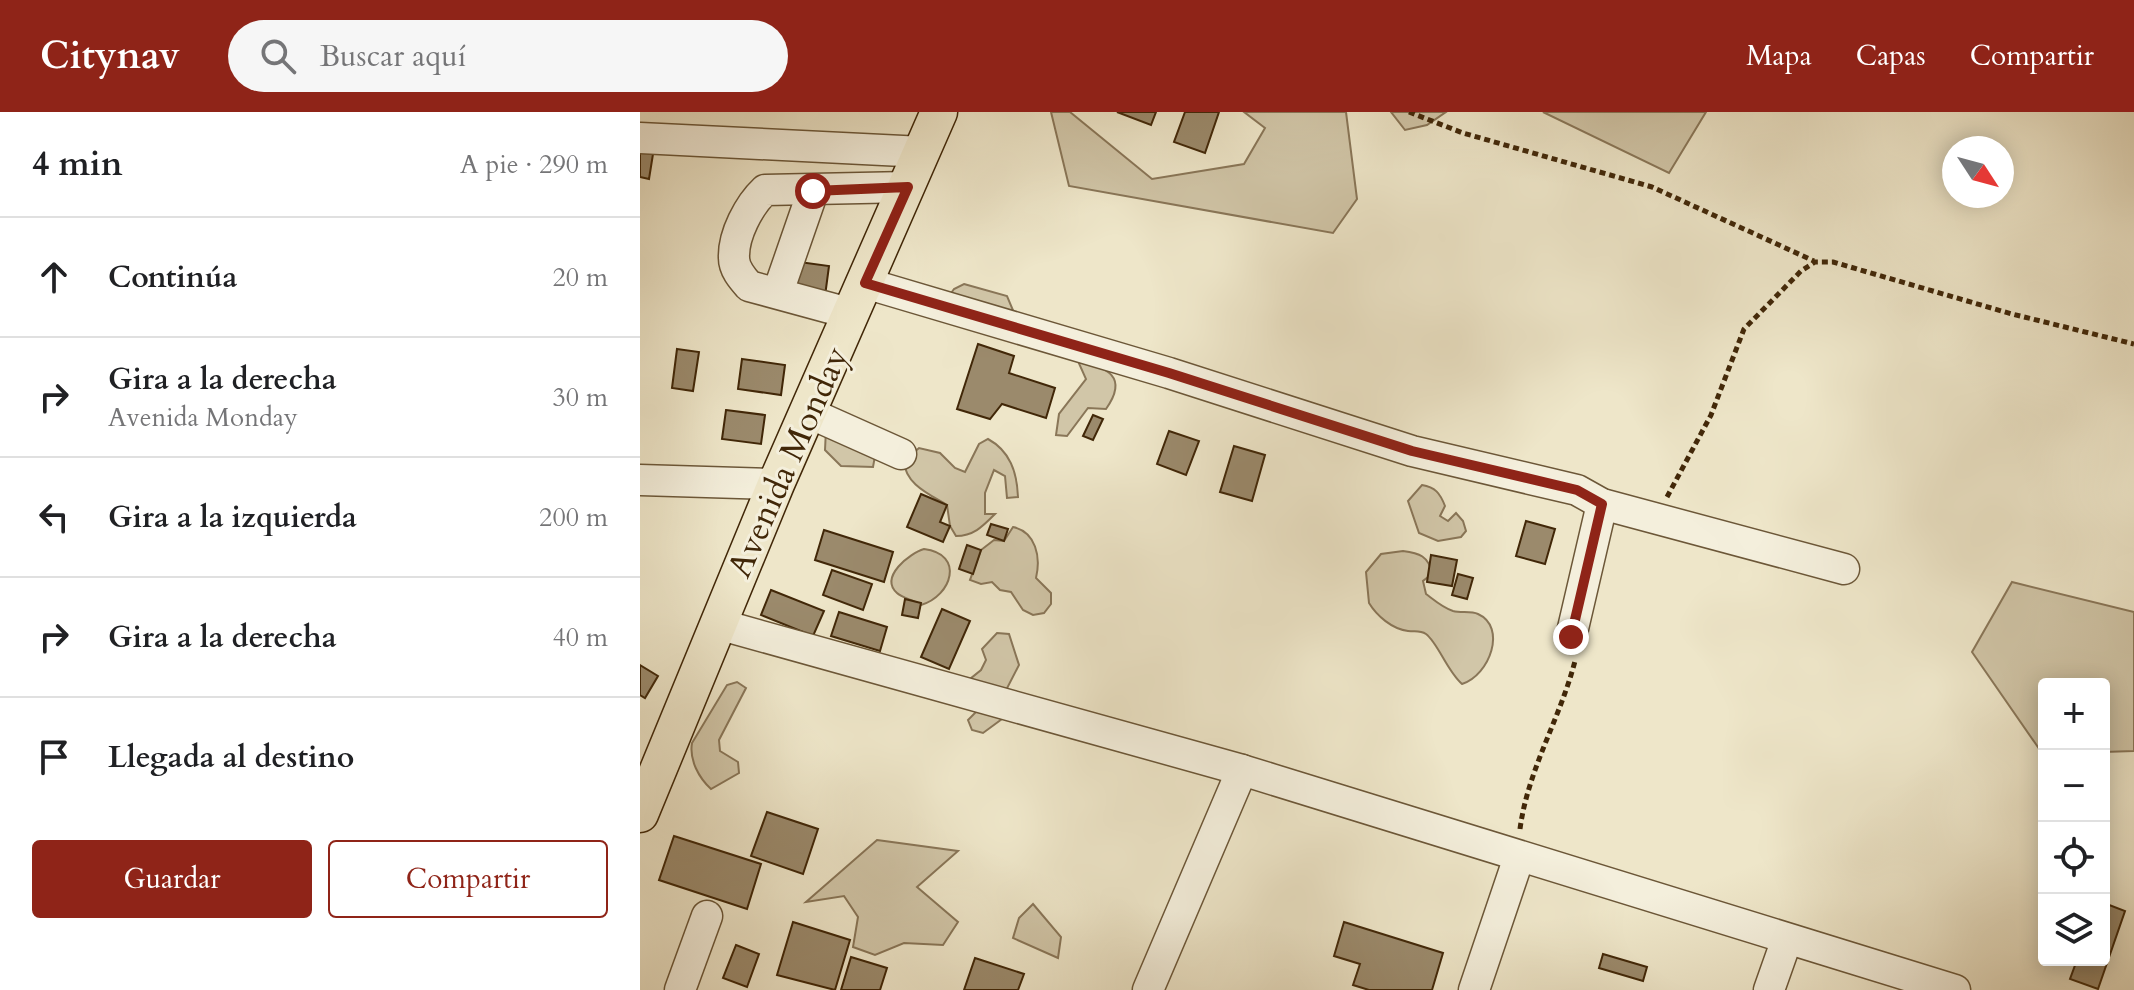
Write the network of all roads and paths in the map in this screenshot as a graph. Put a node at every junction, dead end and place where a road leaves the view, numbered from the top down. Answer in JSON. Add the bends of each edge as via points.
{"nodes":[{"id":1,"x":939,"y":112,"type":"edge"},
{"id":2,"x":1409,"y":112,"type":"edge"},
{"id":3,"x":649,"y":130,"type":"edge"},
{"id":4,"x":923,"y":152,"type":"junction"},
{"id":5,"x":908,"y":187,"type":"junction"},
{"id":6,"x":813,"y":191,"type":"junction"},
{"id":7,"x":1815,"y":262,"type":"junction"},
{"id":8,"x":778,"y":292,"type":"junction"},
{"id":9,"x":859,"y":299,"type":"junction"},
{"id":10,"x":2134,"y":344,"type":"edge"},
{"id":11,"x":807,"y":412,"type":"junction"},
{"id":12,"x":901,"y":454,"type":"dead end"},
{"id":13,"x":640,"y":480,"type":"edge"},
{"id":14,"x":776,"y":484,"type":"junction"},
{"id":15,"x":1602,"y":504,"type":"junction"},
{"id":16,"x":1654,"y":518,"type":"junction"},
{"id":17,"x":1844,"y":569,"type":"dead end"},
{"id":18,"x":718,"y":624,"type":"junction"},
{"id":19,"x":1571,"y":637,"type":"joint"},
{"id":20,"x":1242,"y":770,"type":"junction"},
{"id":21,"x":640,"y":814,"type":"edge"},
{"id":22,"x":1519,"y":857,"type":"junction"},
{"id":23,"x":707,"y":916,"type":"dead end"},
{"id":24,"x":1787,"y":939,"type":"junction"},
{"id":25,"x":680,"y":990,"type":"edge"},
{"id":26,"x":1148,"y":990,"type":"edge"},
{"id":27,"x":1474,"y":990,"type":"edge"},
{"id":28,"x":1769,"y":990,"type":"edge"},
{"id":29,"x":1955,"y":990,"type":"edge"}],
"edges":[{"from":1,"to":4,"type":"main road","name":"Avenida Monday"},
{"from":2,"to":7,"type":"path","via":[[1463,133],[1652,187]]},
{"from":3,"to":4,"type":"street"},
{"from":4,"to":5,"type":"main road","name":"Avenida Monday"},
{"from":5,"to":6,"type":"street"},
{"from":5,"to":9,"type":"main road","name":"Avenida Monday"},
{"from":6,"to":8,"type":"street"},
{"from":6,"to":8,"type":"street","via":[[765,190],[747,210],[734,258],[739,274],[749,286]]},
{"from":7,"to":10,"type":"path","via":[[1833,262]]},
{"from":7,"to":16,"type":"path","via":[[1744,329],[1711,415]]},
{"from":8,"to":9,"type":"street"},
{"from":9,"to":11,"type":"main road","name":"Avenida Monday"},
{"from":9,"to":15,"type":"street","via":[[1169,373],[1412,451],[1577,490]]},
{"from":11,"to":12,"type":"street"},
{"from":11,"to":14,"type":"main road","name":"Avenida Monday"},
{"from":13,"to":14,"type":"street"},
{"from":14,"to":18,"type":"main road","name":"Avenida Monday"},
{"from":15,"to":16,"type":"street"},
{"from":15,"to":19,"type":"street"},
{"from":16,"to":17,"type":"street"},
{"from":18,"to":20,"type":"street"},
{"from":18,"to":21,"type":"main road","name":"Avenida Monday"},
{"from":19,"to":22,"type":"path","via":[[1577,655],[1527,789]]},
{"from":20,"to":22,"type":"street"},
{"from":20,"to":26,"type":"street"},
{"from":22,"to":24,"type":"street"},
{"from":22,"to":27,"type":"street"},
{"from":23,"to":25,"type":"street"},
{"from":24,"to":28,"type":"street"},
{"from":24,"to":29,"type":"street"}]}
